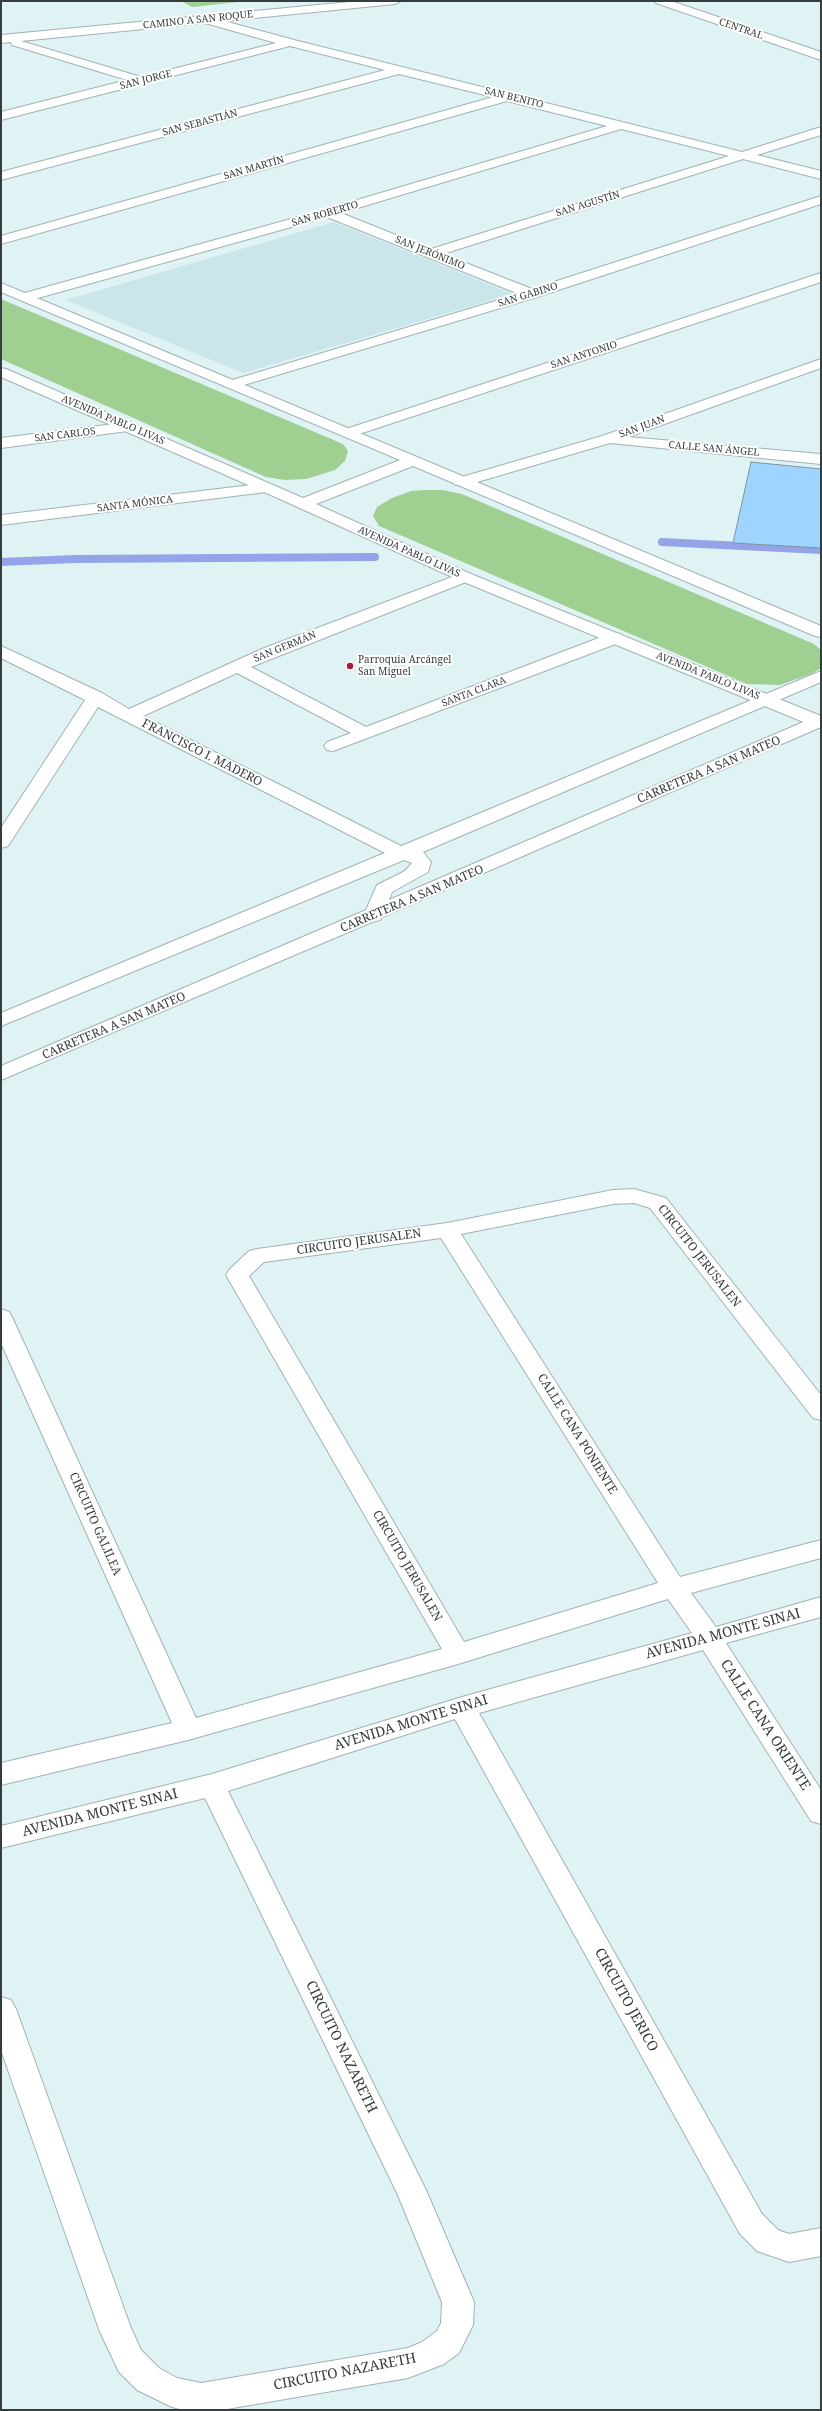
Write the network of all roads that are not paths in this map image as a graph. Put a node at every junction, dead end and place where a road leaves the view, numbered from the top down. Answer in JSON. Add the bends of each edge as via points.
{"nodes":[{"id":1,"x":395,"y":1,"type":"edge"},
{"id":2,"x":660,"y":1,"type":"edge"},
{"id":3,"x":208,"y":20,"type":"junction"},
{"id":4,"x":3,"y":39,"type":"edge"},
{"id":5,"x":290,"y":43,"type":"junction"},
{"id":6,"x":821,"y":56,"type":"edge"},
{"id":7,"x":399,"y":70,"type":"junction"},
{"id":8,"x":143,"y":81,"type":"junction"},
{"id":9,"x":507,"y":96,"type":"junction"},
{"id":10,"x":1,"y":102,"type":"edge"},
{"id":11,"x":25,"y":109,"type":"junction"},
{"id":12,"x":1,"y":116,"type":"edge"},
{"id":13,"x":623,"y":125,"type":"junction"},
{"id":14,"x":821,"y":131,"type":"edge"},
{"id":15,"x":744,"y":155,"type":"junction"},
{"id":16,"x":821,"y":175,"type":"edge"},
{"id":17,"x":1,"y":176,"type":"edge"},
{"id":18,"x":821,"y":200,"type":"edge"},
{"id":19,"x":328,"y":213,"type":"junction"},
{"id":20,"x":1,"y":240,"type":"edge"},
{"id":21,"x":432,"y":253,"type":"junction"},
{"id":22,"x":821,"y":277,"type":"edge"},
{"id":23,"x":1,"y":287,"type":"edge"},
{"id":24,"x":532,"y":294,"type":"junction"},
{"id":25,"x":26,"y":297,"type":"junction"},
{"id":26,"x":821,"y":363,"type":"edge"},
{"id":27,"x":2,"y":373,"type":"edge"},
{"id":28,"x":234,"y":384,"type":"junction"},
{"id":29,"x":130,"y":427,"type":"junction"},
{"id":30,"x":348,"y":433,"type":"junction"},
{"id":31,"x":607,"y":439,"type":"junction"},
{"id":32,"x":1,"y":443,"type":"edge"},
{"id":33,"x":821,"y":459,"type":"edge"},
{"id":34,"x":412,"y":460,"type":"junction"},
{"id":35,"x":461,"y":482,"type":"junction"},
{"id":36,"x":268,"y":488,"type":"junction"},
{"id":37,"x":301,"y":504,"type":"junction"},
{"id":38,"x":1,"y":520,"type":"edge"},
{"id":39,"x":465,"y":577,"type":"junction"},
{"id":40,"x":821,"y":632,"type":"edge"},
{"id":41,"x":615,"y":638,"type":"junction"},
{"id":42,"x":1,"y":651,"type":"edge"},
{"id":43,"x":238,"y":667,"type":"junction"},
{"id":44,"x":821,"y":676,"type":"edge"},
{"id":45,"x":96,"y":697,"type":"junction"},
{"id":46,"x":766,"y":700,"type":"junction"},
{"id":47,"x":128,"y":716,"type":"junction"},
{"id":48,"x":820,"y":722,"type":"edge"},
{"id":49,"x":364,"y":733,"type":"junction"},
{"id":50,"x":333,"y":746,"type":"dead end"},
{"id":51,"x":1,"y":842,"type":"edge"},
{"id":52,"x":402,"y":854,"type":"junction"},
{"id":53,"x":373,"y":916,"type":"junction"},
{"id":54,"x":1,"y":1020,"type":"edge"},
{"id":55,"x":1,"y":1074,"type":"edge"},
{"id":56,"x":447,"y":1230,"type":"junction"},
{"id":57,"x":1,"y":1318,"type":"edge"},
{"id":58,"x":821,"y":1412,"type":"edge"},
{"id":59,"x":821,"y":1549,"type":"edge"},
{"id":60,"x":674,"y":1588,"type":"junction"},
{"id":61,"x":821,"y":1607,"type":"edge"},
{"id":62,"x":709,"y":1637,"type":"junction"},
{"id":63,"x":458,"y":1654,"type":"junction"},
{"id":64,"x":462,"y":1707,"type":"junction"},
{"id":65,"x":188,"y":1730,"type":"junction"},
{"id":66,"x":1,"y":1774,"type":"edge"},
{"id":67,"x":212,"y":1785,"type":"junction"},
{"id":68,"x":821,"y":1813,"type":"edge"},
{"id":69,"x":1,"y":1837,"type":"edge"},
{"id":70,"x":1,"y":2009,"type":"edge"},
{"id":71,"x":821,"y":2242,"type":"edge"}],
"edges":[{"from":1,"to":3,"type":"street","name":"CAMINO A SAN ROQUE"},
{"from":2,"to":6,"type":"street","name":"CENTRAL"},
{"from":3,"to":4,"type":"street","name":"CAMINO A SAN ROQUE"},
{"from":3,"to":5,"type":"street","name":"SAN BENITO"},
{"from":4,"to":8,"type":"street"},
{"from":5,"to":7,"type":"street","name":"SAN BENITO"},
{"from":5,"to":8,"type":"street","name":"SAN JORGE"},
{"from":7,"to":9,"type":"street","name":"SAN BENITO"},
{"from":7,"to":17,"type":"street","name":"SAN SEBASTIÁN"},
{"from":8,"to":11,"type":"street","name":"SAN JORGE"},
{"from":9,"to":13,"type":"street","name":"SAN BENITO"},
{"from":9,"to":20,"type":"street","name":"SAN MARTÍN"},
{"from":10,"to":11,"type":"street"},
{"from":11,"to":12,"type":"street","name":"SAN JORGE"},
{"from":13,"to":15,"type":"street","name":"SAN BENITO"},
{"from":13,"to":19,"type":"street","name":"SAN ROBERTO"},
{"from":14,"to":15,"type":"street","name":"SAN AGUSTÍN"},
{"from":15,"to":16,"type":"street","name":"SAN BENITO"},
{"from":15,"to":21,"type":"street","name":"SAN AGUSTÍN"},
{"from":18,"to":24,"type":"street","name":"SAN GABINO"},
{"from":19,"to":21,"type":"street","name":"SAN JERÓNIMO"},
{"from":19,"to":25,"type":"street","name":"SAN ROBERTO"},
{"from":21,"to":24,"type":"street","name":"SAN JERÓNIMO"},
{"from":22,"to":30,"type":"street","name":"SAN ANTONIO"},
{"from":23,"to":25,"type":"street"},
{"from":24,"to":28,"type":"street","name":"SAN GABINO"},
{"from":25,"to":28,"type":"street"},
{"from":26,"to":31,"type":"street","name":"SAN JUAN"},
{"from":27,"to":29,"type":"street","name":"AVENIDA PABLO LIVAS"},
{"from":28,"to":30,"type":"street"},
{"from":29,"to":32,"type":"street","name":"SAN CARLOS"},
{"from":29,"to":36,"type":"street","name":"AVENIDA PABLO LIVAS"},
{"from":30,"to":34,"type":"street"},
{"from":31,"to":33,"type":"street","name":"CALLE SAN ÁNGEL"},
{"from":31,"to":35,"type":"street","name":"SAN JUAN"},
{"from":34,"to":35,"type":"street"},
{"from":34,"to":37,"type":"street"},
{"from":35,"to":40,"type":"street"},
{"from":36,"to":37,"type":"street","name":"AVENIDA PABLO LIVAS"},
{"from":36,"to":38,"type":"street","name":"SANTA MÓNICA"},
{"from":37,"to":39,"type":"street","name":"AVENIDA PABLO LIVAS"},
{"from":39,"to":41,"type":"street","name":"AVENIDA PABLO LIVAS"},
{"from":39,"to":43,"type":"street","name":"SAN GERMÁN"},
{"from":41,"to":46,"type":"street","name":"AVENIDA PABLO LIVAS"},
{"from":41,"to":49,"type":"street","name":"SANTA CLARA"},
{"from":42,"to":45,"type":"street","name":"FRANCISCO I. MADERO"},
{"from":43,"to":47,"type":"street"},
{"from":43,"to":49,"type":"street","name":"SAN GERMÁN"},
{"from":44,"to":46,"type":"street"},
{"from":45,"to":47,"type":"street","name":"FRANCISCO I. MADERO"},
{"from":45,"to":51,"type":"street"},
{"from":46,"to":48,"type":"street","name":"AVENIDA PABLO LIVAS"},
{"from":46,"to":52,"type":"street"},
{"from":47,"to":52,"type":"street","name":"FRANCISCO I. MADERO"},
{"from":48,"to":53,"type":"street","name":"CARRETERA A SAN MATEO"},
{"from":49,"to":50,"type":"street","name":"SANTA CLARA"},
{"from":52,"to":53,"type":"street","name":"FRANCISCO I. MADERO","via":[[416,856],[422,862],[421,868],[384,889]]},
{"from":52,"to":54,"type":"street"},
{"from":53,"to":55,"type":"street","name":"CARRETERA A SAN MATEO"},
{"from":56,"to":58,"type":"street","name":"CIRCUITO JERUSALEN","via":[[613,1197],[634,1196],[658,1203]]},
{"from":56,"to":60,"type":"street","name":"CALLE CANA PONIENTE"},
{"from":56,"to":63,"type":"street","name":"CIRCUITO JERUSALEN","via":[[257,1256],[237,1275]]},
{"from":57,"to":65,"type":"street","name":"CIRCUITO GALILEA"},
{"from":59,"to":60,"type":"street"},
{"from":60,"to":62,"type":"street","name":"CALLE CANA PONIENTE"},
{"from":60,"to":63,"type":"street"},
{"from":61,"to":62,"type":"street","name":"AVENIDA MONTE SINAI"},
{"from":62,"to":64,"type":"street","name":"AVENIDA MONTE SINAI"},
{"from":62,"to":68,"type":"street","name":"CALLE CANA ORIENTE"},
{"from":63,"to":65,"type":"street"},
{"from":64,"to":67,"type":"street","name":"AVENIDA MONTE SINAI"},
{"from":64,"to":71,"type":"street","name":"CIRCUITO JERICO","via":[[751,2224],[768,2241],[790,2248]]},
{"from":65,"to":66,"type":"street"},
{"from":67,"to":69,"type":"street","name":"AVENIDA MONTE SINAI"},
{"from":67,"to":70,"type":"street","name":"CIRCUITO NAZARETH","via":[[411,2190],[458,2302],[457,2325],[448,2342],[433,2353],[408,2363],[201,2398],[172,2392],[148,2379],[130,2361],[116,2332]]}]}
